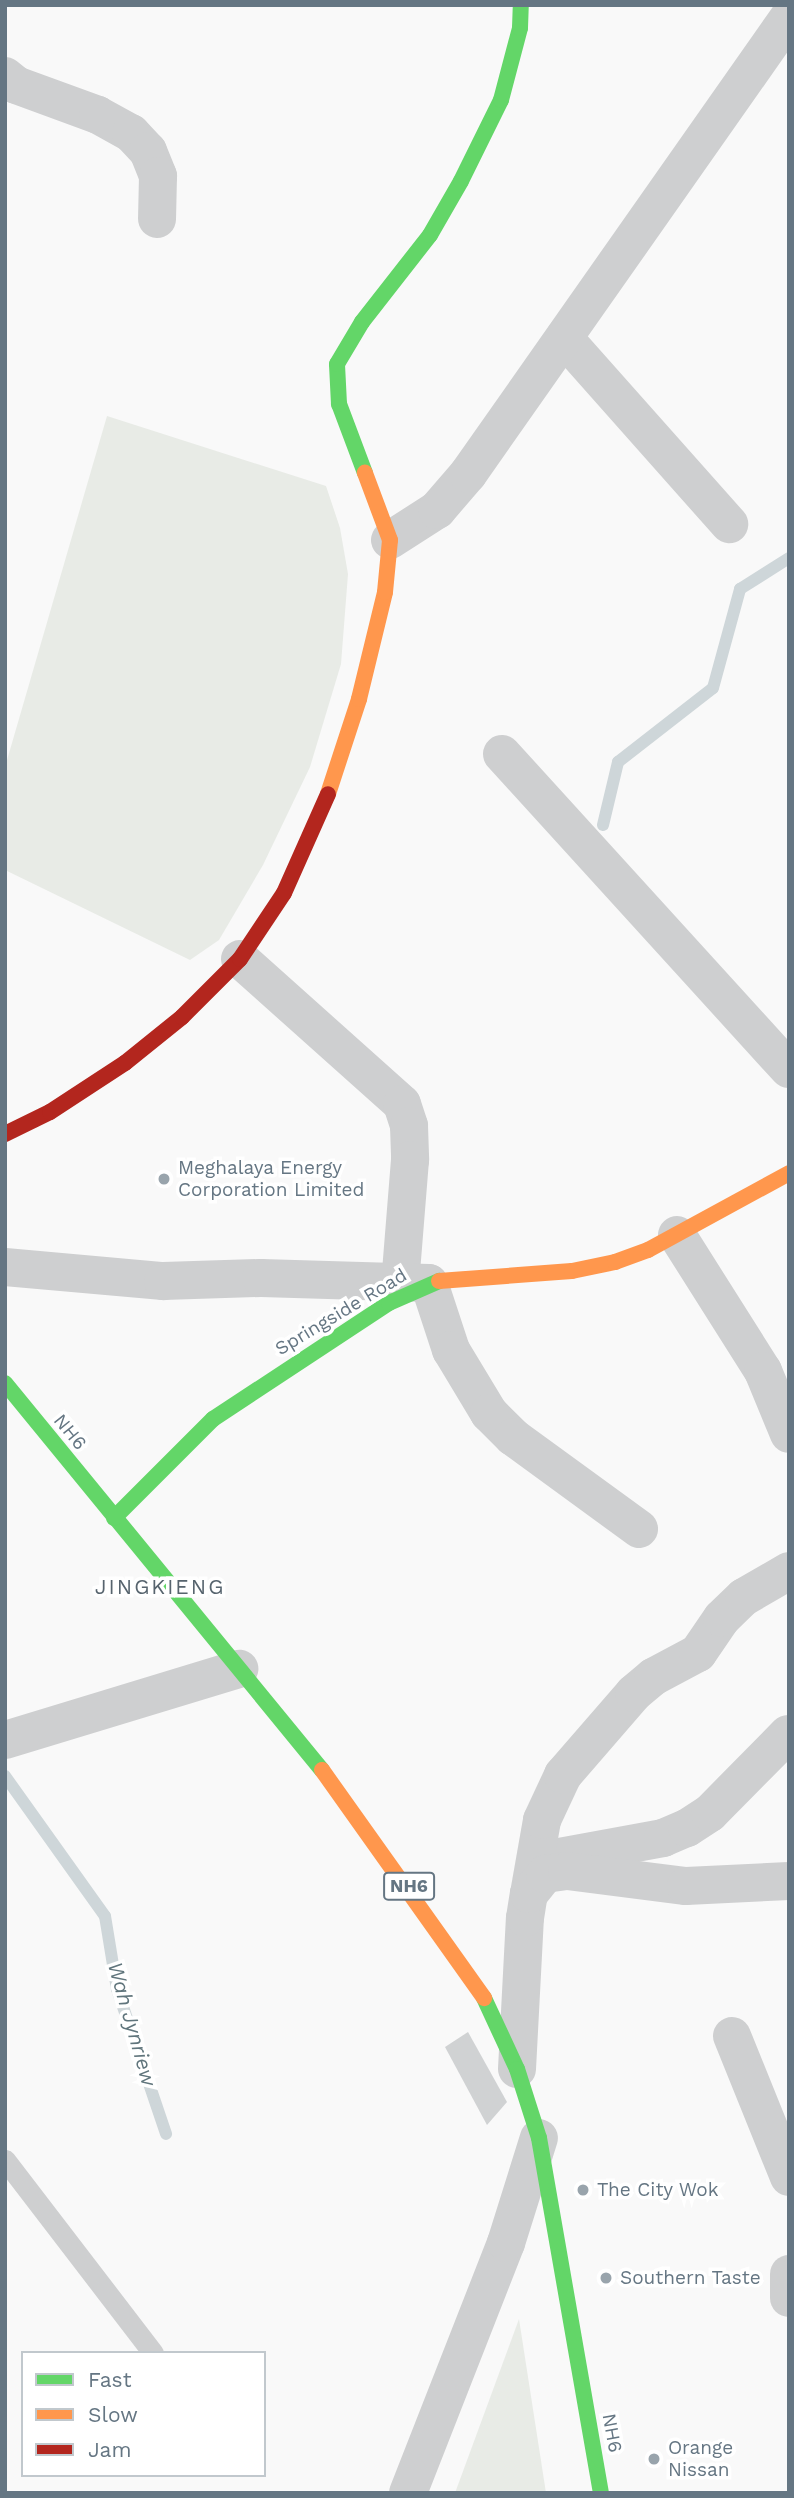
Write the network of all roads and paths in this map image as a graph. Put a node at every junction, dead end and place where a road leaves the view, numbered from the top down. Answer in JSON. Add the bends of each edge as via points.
{"nodes":[{"id":1,"x":521,"y":5,"type":"edge"},
{"id":2,"x":786,"y":26,"type":"edge"},
{"id":3,"x":5,"y":76,"type":"edge"},
{"id":4,"x":157,"y":219,"type":"dead end"},
{"id":5,"x":564,"y":338,"type":"junction"},
{"id":6,"x":729,"y":524,"type":"dead end"},
{"id":7,"x":390,"y":540,"type":"junction"},
{"id":8,"x":502,"y":754,"type":"dead end"},
{"id":9,"x":240,"y":959,"type":"junction"},
{"id":10,"x":789,"y":1069,"type":"edge"},
{"id":11,"x":5,"y":1134,"type":"edge"},
{"id":12,"x":789,"y":1173,"type":"edge"},
{"id":13,"x":677,"y":1235,"type":"junction"},
{"id":14,"x":5,"y":1267,"type":"edge"},
{"id":15,"x":415,"y":1283,"type":"junction"},
{"id":16,"x":5,"y":1384,"type":"edge"},
{"id":17,"x":789,"y":1434,"type":"edge"},
{"id":18,"x":114,"y":1518,"type":"junction"},
{"id":19,"x":639,"y":1529,"type":"dead end"},
{"id":20,"x":789,"y":1571,"type":"edge"},
{"id":21,"x":239,"y":1669,"type":"junction"},
{"id":22,"x":788,"y":1734,"type":"edge"},
{"id":23,"x":5,"y":1740,"type":"edge"},
{"id":24,"x":532,"y":1878,"type":"junction"},
{"id":25,"x":789,"y":1881,"type":"edge"},
{"id":26,"x":732,"y":2036,"type":"dead end"},
{"id":27,"x":517,"y":2069,"type":"junction"},
{"id":28,"x":539,"y":2138,"type":"junction"},
{"id":29,"x":5,"y":2161,"type":"edge"},
{"id":30,"x":789,"y":2177,"type":"edge"},
{"id":31,"x":789,"y":2274,"type":"edge"},
{"id":32,"x":789,"y":2298,"type":"edge"},
{"id":33,"x":151,"y":2351,"type":"edge"},
{"id":34,"x":408,"y":2493,"type":"edge"},
{"id":35,"x":601,"y":2493,"type":"edge"}],
"edges":[{"from":1,"to":7,"type":"main road","via":[[520,28],[501,100],[461,181],[430,235],[362,322],[337,364],[339,404]]},
{"from":2,"to":5,"type":"street"},
{"from":3,"to":4,"type":"street","via":[[16,85],[98,115],[131,133],[148,151],[158,176]]},
{"from":5,"to":6,"type":"street"},
{"from":5,"to":7,"type":"street","via":[[437,510]]},
{"from":7,"to":9,"type":"main road","via":[[385,592],[359,699],[321,817],[284,893]]},
{"from":8,"to":10,"type":"street"},
{"from":9,"to":11,"type":"main road","via":[[182,1017],[125,1063],[50,1112]]},
{"from":9,"to":15,"type":"street","via":[[402,1104],[409,1126]]},
{"from":12,"to":13,"type":"main road","name":"Springside Road"},
{"from":13,"to":15,"type":"main road","name":"Springside Road","via":[[615,1262],[572,1271]]},
{"from":13,"to":17,"type":"street","via":[[763,1371]]},
{"from":14,"to":15,"type":"street","via":[[163,1281]]},
{"from":15,"to":18,"type":"main road","name":"Springside Road","via":[[213,1419]]},
{"from":15,"to":19,"type":"street","via":[[489,1413],[513,1437]]},
{"from":16,"to":18,"type":"main road","name":"NH6","number":"NH6"},
{"from":18,"to":21,"type":"main road","name":"NH6","number":"NH6"},
{"from":20,"to":24,"type":"street","via":[[744,1597],[722,1618],[698,1653],[634,1693],[551,1794]]},
{"from":21,"to":23,"type":"street"},
{"from":21,"to":27,"type":"main road","name":"NH6","number":"NH6","via":[[344,1797],[443,1934],[478,1986]]},
{"from":22,"to":24,"type":"street","via":[[710,1813],[687,1828]]},
{"from":24,"to":25,"type":"street","via":[[567,1871],[686,1886]]},
{"from":24,"to":27,"type":"street"},
{"from":26,"to":30,"type":"street"},
{"from":27,"to":28,"type":"main road","name":"NH6","number":"NH6"},
{"from":28,"to":34,"type":"street","via":[[506,2244]]},
{"from":28,"to":35,"type":"main road","name":"NH6","number":"NH6"},
{"from":29,"to":33,"type":"lane"},
{"from":31,"to":32,"type":"street"}]}
